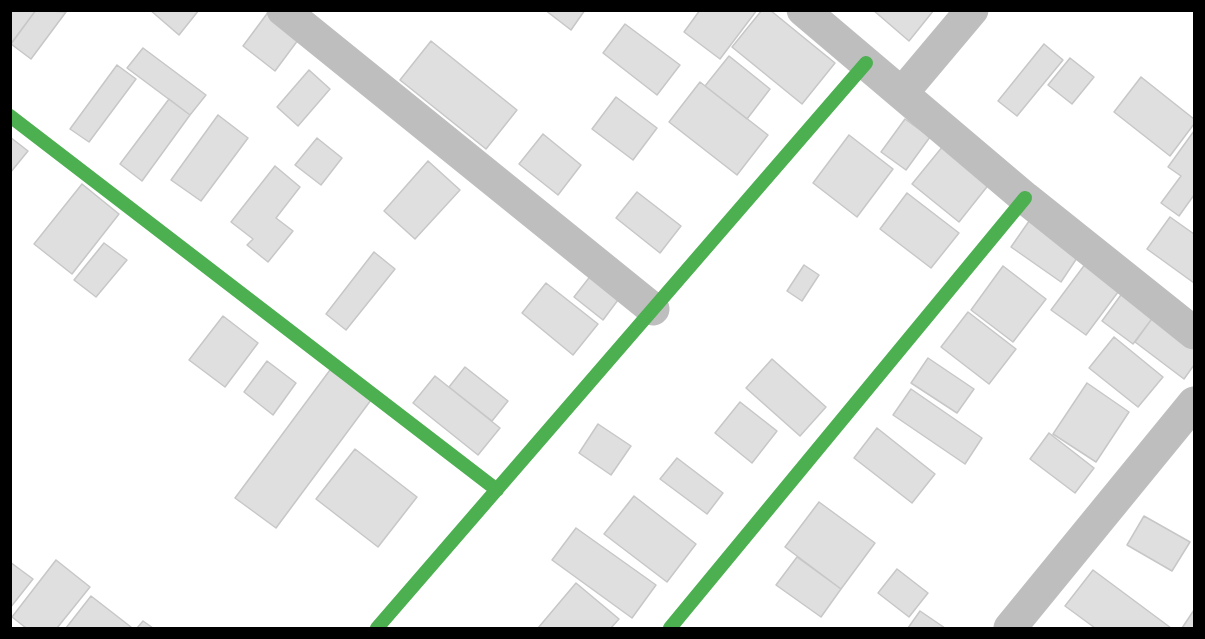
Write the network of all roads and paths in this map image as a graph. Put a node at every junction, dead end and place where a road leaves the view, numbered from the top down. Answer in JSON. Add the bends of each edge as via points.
{"nodes":[{"id":1,"x":283,"y":10,"type":"edge"},
{"id":2,"x":803,"y":10,"type":"edge"},
{"id":3,"x":972,"y":10,"type":"edge"},
{"id":4,"x":867,"y":63,"type":"junction"},
{"id":5,"x":903,"y":92,"type":"junction"},
{"id":6,"x":10,"y":116,"type":"edge"},
{"id":7,"x":1025,"y":198,"type":"junction"},
{"id":8,"x":653,"y":309,"type":"junction"},
{"id":9,"x":1194,"y":333,"type":"edge"},
{"id":10,"x":1194,"y":403,"type":"edge"},
{"id":11,"x":497,"y":490,"type":"junction"},
{"id":12,"x":377,"y":628,"type":"edge"},
{"id":13,"x":670,"y":628,"type":"edge"},
{"id":14,"x":1010,"y":628,"type":"edge"}],
"edges":[{"from":1,"to":8,"type":"street"},
{"from":2,"to":4,"type":"street"},
{"from":3,"to":5,"type":"street"},
{"from":4,"to":5,"type":"street"},
{"from":4,"to":8,"type":"street"},
{"from":5,"to":7,"type":"street"},
{"from":6,"to":11,"type":"street"},
{"from":7,"to":9,"type":"street"},
{"from":7,"to":13,"type":"street"},
{"from":8,"to":11,"type":"street"},
{"from":10,"to":14,"type":"street"},
{"from":11,"to":12,"type":"street"}]}
